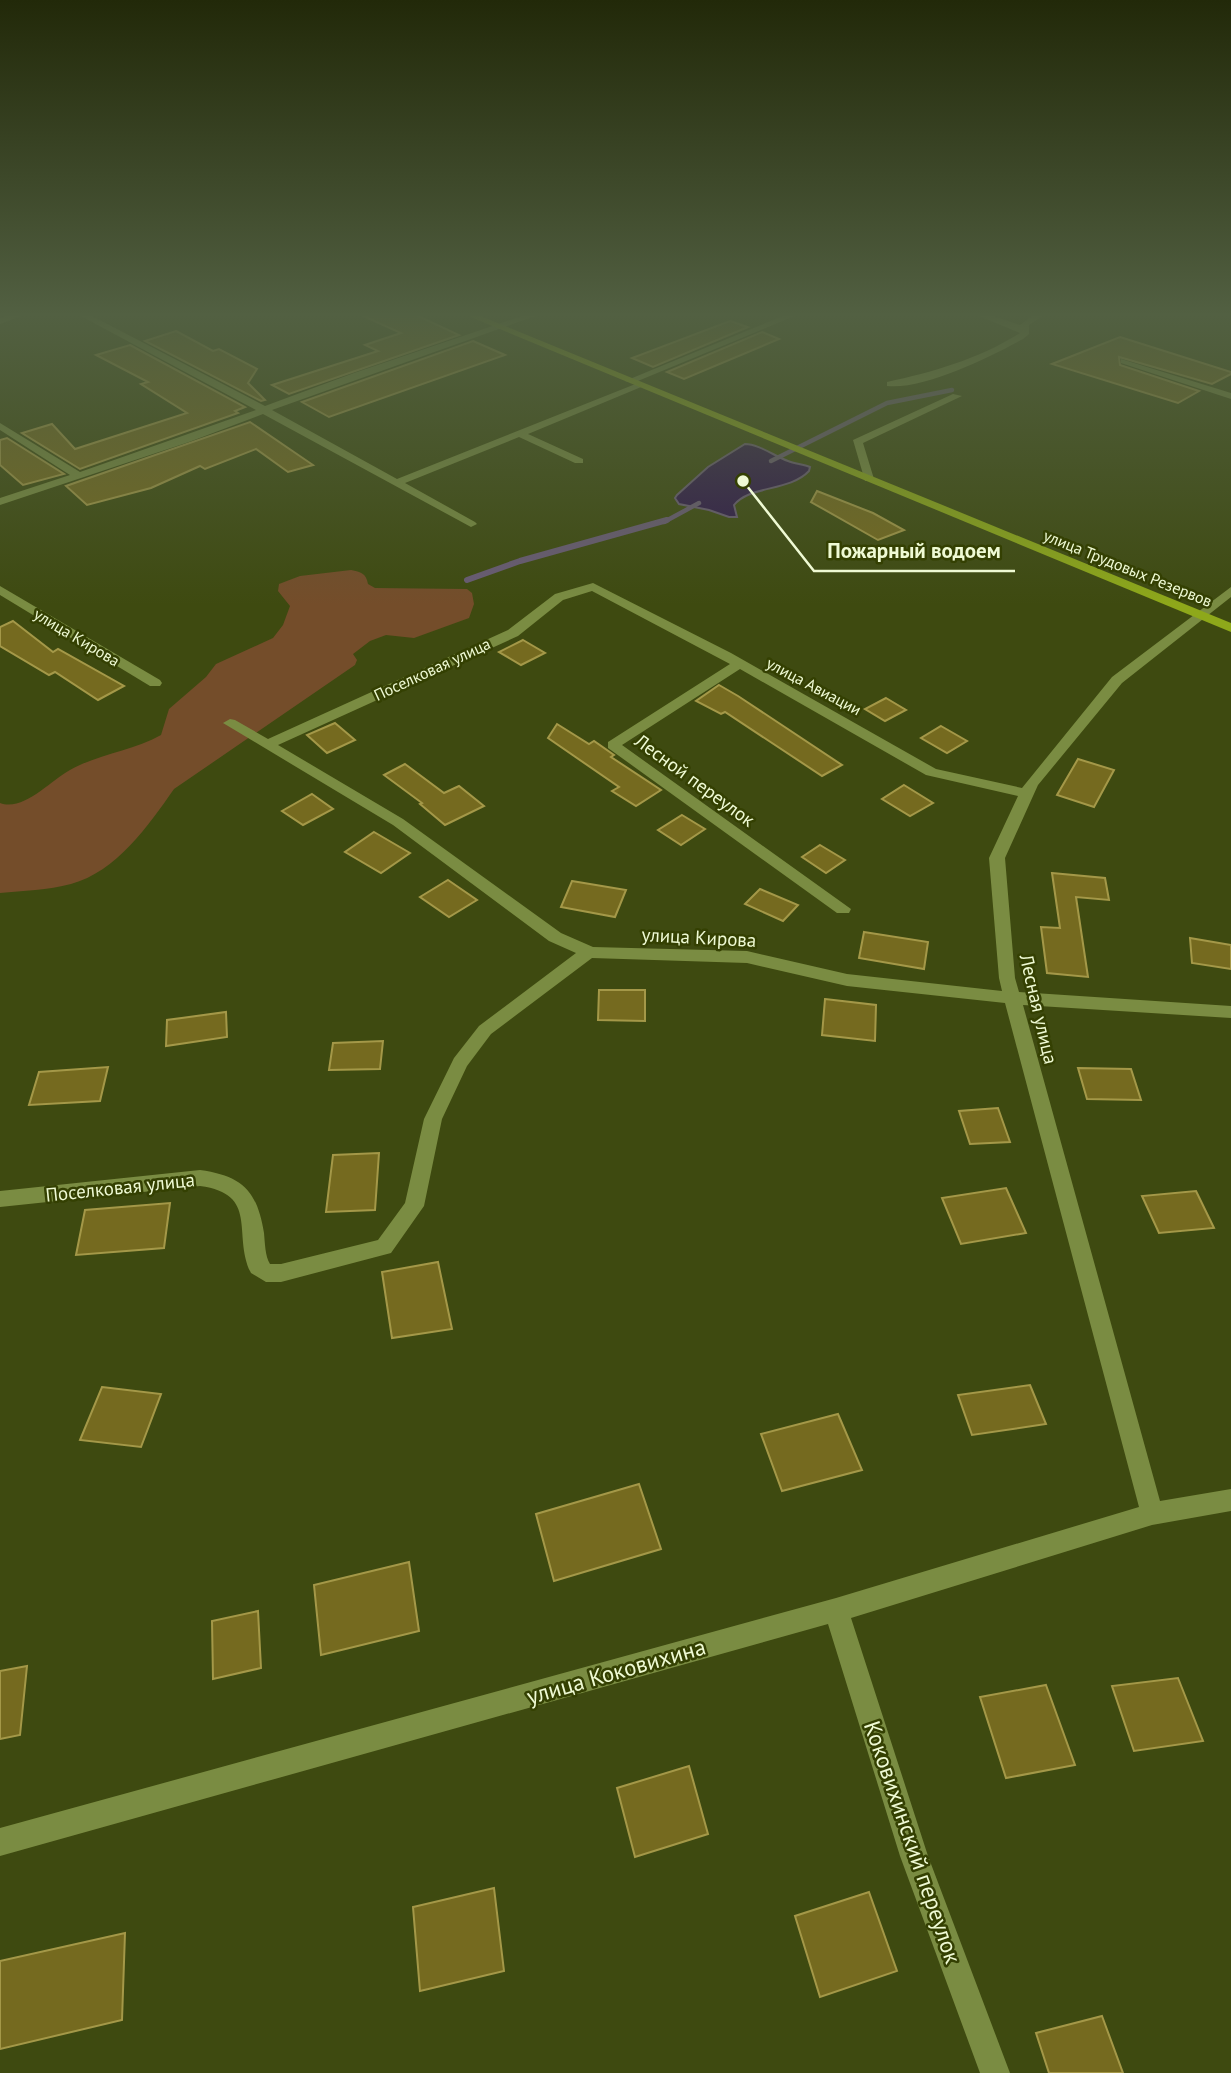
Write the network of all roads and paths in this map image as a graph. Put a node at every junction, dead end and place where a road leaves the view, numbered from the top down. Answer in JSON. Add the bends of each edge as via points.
{"nodes":[{"id":1,"x":259,"y":412,"type":"edge"},
{"id":2,"x":267,"y":412,"type":"edge"},
{"id":3,"x":570,"y":412,"type":"edge"},
{"id":4,"x":705,"y":412,"type":"edge"},
{"id":5,"x":923,"y":412,"type":"edge"},
{"id":6,"x":0,"y":426,"type":"edge"},
{"id":7,"x":520,"y":434,"type":"junction"},
{"id":8,"x":579,"y":461,"type":"dead end"},
{"id":9,"x":79,"y":476,"type":"junction"},
{"id":10,"x":869,"y":479,"type":"junction"},
{"id":11,"x":396,"y":483,"type":"junction"},
{"id":12,"x":0,"y":502,"type":"edge"},
{"id":13,"x":471,"y":524,"type":"dead end"},
{"id":14,"x":593,"y":587,"type":"joint"},
{"id":15,"x":0,"y":590,"type":"edge"},
{"id":16,"x":1231,"y":591,"type":"edge"},
{"id":17,"x":1202,"y":615,"type":"junction"},
{"id":18,"x":1231,"y":628,"type":"edge"},
{"id":19,"x":739,"y":664,"type":"junction"},
{"id":20,"x":155,"y":683,"type":"dead end"},
{"id":21,"x":230,"y":723,"type":"dead end"},
{"id":22,"x":267,"y":745,"type":"junction"},
{"id":23,"x":1027,"y":794,"type":"junction"},
{"id":24,"x":843,"y":909,"type":"dead end"},
{"id":25,"x":589,"y":952,"type":"junction"},
{"id":26,"x":1012,"y":998,"type":"junction"},
{"id":27,"x":1231,"y":1012,"type":"edge"},
{"id":28,"x":0,"y":1199,"type":"edge"},
{"id":29,"x":1231,"y":1500,"type":"edge"},
{"id":30,"x":1152,"y":1514,"type":"junction"},
{"id":31,"x":836,"y":1610,"type":"junction"},
{"id":32,"x":0,"y":1842,"type":"edge"},
{"id":33,"x":995,"y":2073,"type":"edge"}],
"edges":[{"from":1,"to":9,"type":"street"},
{"from":2,"to":11,"type":"street"},
{"from":3,"to":7,"type":"street"},
{"from":4,"to":10,"type":"main road","name":"улица Трудовых Резервов"},
{"from":5,"to":10,"type":"street","via":[[857,442]]},
{"from":6,"to":9,"type":"street"},
{"from":7,"to":8,"type":"street"},
{"from":7,"to":11,"type":"street"},
{"from":9,"to":12,"type":"street"},
{"from":10,"to":17,"type":"main road","name":"улица Трудовых Резервов"},
{"from":11,"to":13,"type":"street"},
{"from":14,"to":19,"type":"street","name":"улица Авиации"},
{"from":14,"to":22,"type":"street","name":"Поселковая улица","via":[[559,597],[513,633]]},
{"from":15,"to":20,"type":"street","name":"улица Кирова"},
{"from":16,"to":17,"type":"street","name":"Лесная улица"},
{"from":17,"to":18,"type":"main road","name":"улица Трудовых Резервов"},
{"from":17,"to":23,"type":"street","name":"Лесная улица","via":[[1117,680]]},
{"from":19,"to":23,"type":"street","name":"улица Авиации","via":[[931,772]]},
{"from":19,"to":24,"type":"street","name":"Лесной переулок","via":[[613,745]]},
{"from":21,"to":22,"type":"street","name":"улица Кирова"},
{"from":22,"to":25,"type":"street","name":"улица Кирова","via":[[398,822],[555,937]]},
{"from":23,"to":26,"type":"street","name":"Лесная улица","via":[[997,858]]},
{"from":25,"to":26,"type":"street","name":"улица Кирова","via":[[747,957],[847,980]]},
{"from":25,"to":28,"type":"street","name":"Поселковая улица","via":[[485,1030],[460,1063],[433,1119],[414,1206],[384,1247],[266,1273],[258,1267],[248,1204],[236,1186],[220,1179]]},
{"from":26,"to":27,"type":"street","name":"улица Кирова"},
{"from":26,"to":30,"type":"street","name":"Лесная улица"},
{"from":29,"to":30,"type":"street","name":"улица Коковихина"},
{"from":30,"to":31,"type":"street","name":"улица Коковихина"},
{"from":31,"to":32,"type":"street","name":"улица Коковихина"},
{"from":31,"to":33,"type":"street","name":"Коковихинский переулок","via":[[914,1856]]}]}
